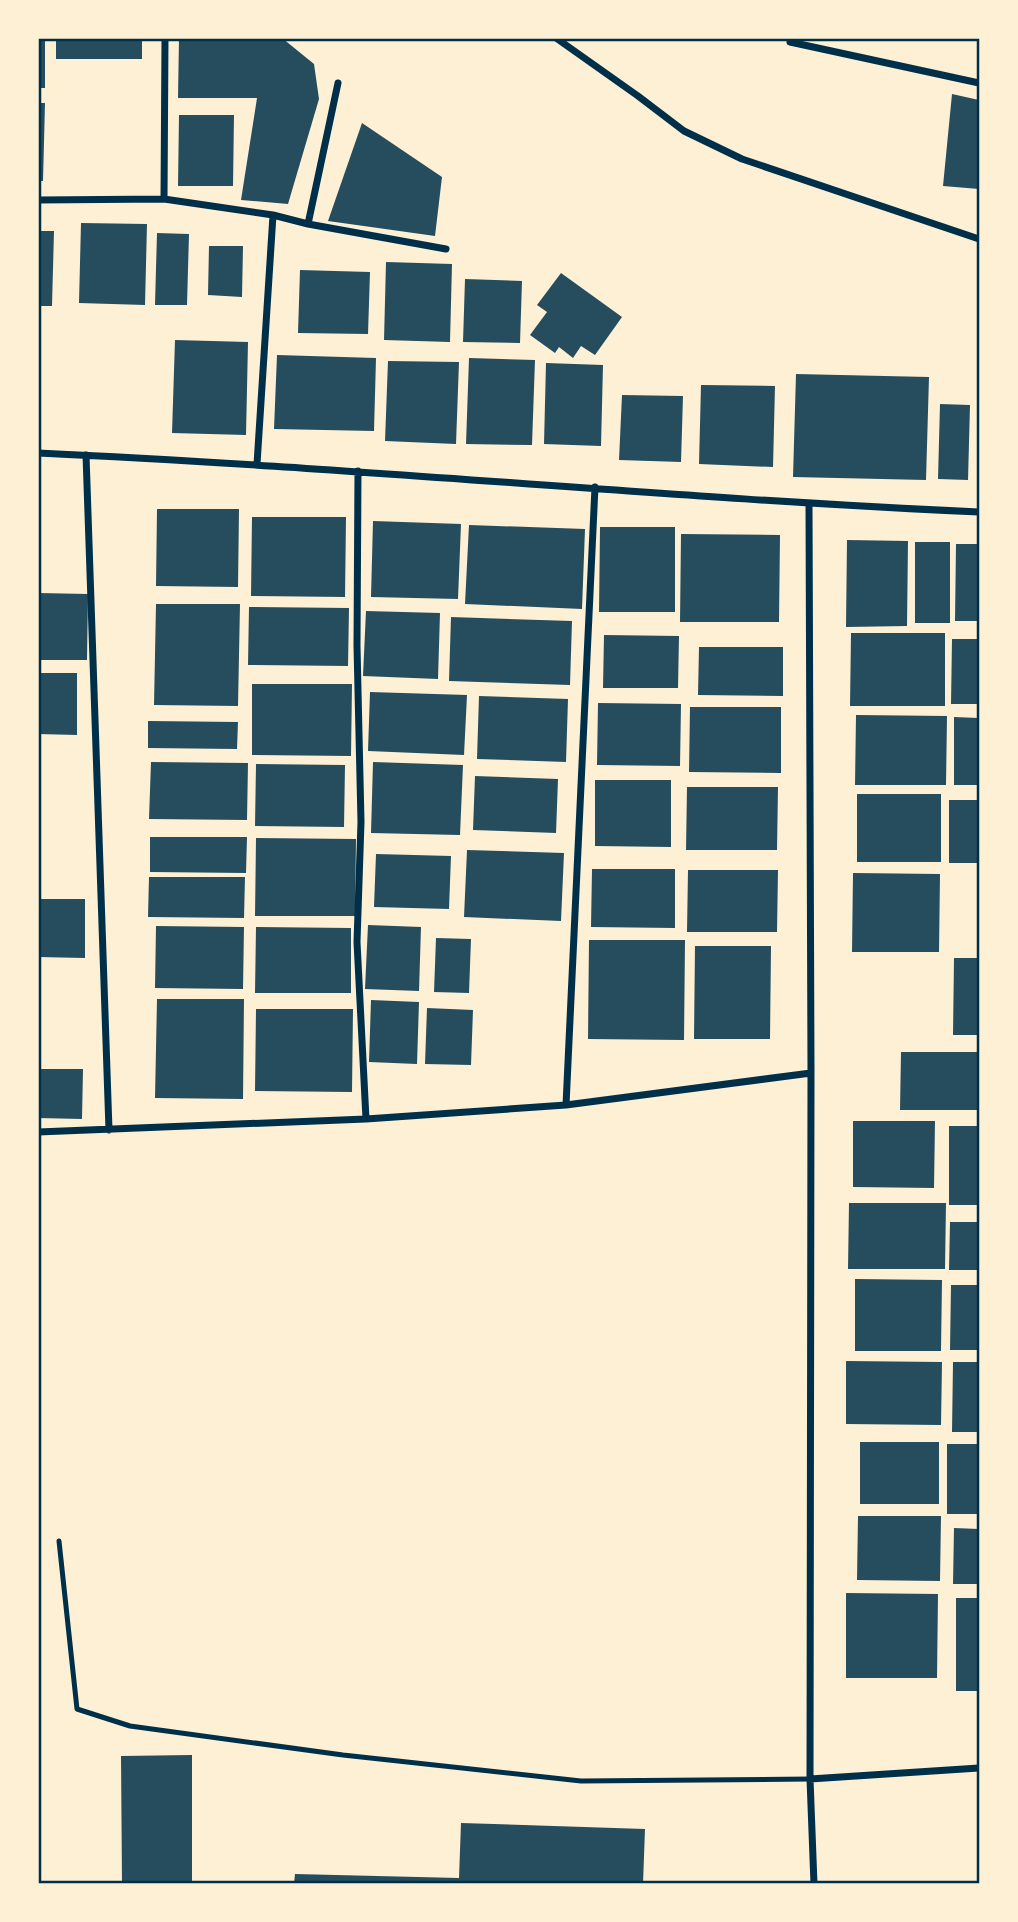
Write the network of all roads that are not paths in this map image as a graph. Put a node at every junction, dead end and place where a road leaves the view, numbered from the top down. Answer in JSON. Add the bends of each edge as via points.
{"nodes":[{"id":1,"x":165,"y":38,"type":"edge"},
{"id":2,"x":556,"y":38,"type":"edge"},
{"id":3,"x":790,"y":42,"type":"dead end"},
{"id":4,"x":338,"y":83,"type":"dead end"},
{"id":5,"x":979,"y":83,"type":"edge"},
{"id":6,"x":164,"y":199,"type":"junction"},
{"id":7,"x":38,"y":200,"type":"edge"},
{"id":8,"x":273,"y":215,"type":"junction"},
{"id":9,"x":307,"y":224,"type":"junction"},
{"id":10,"x":979,"y":239,"type":"edge"},
{"id":11,"x":446,"y":249,"type":"dead end"},
{"id":12,"x":38,"y":453,"type":"edge"},
{"id":13,"x":86,"y":456,"type":"junction"},
{"id":14,"x":257,"y":464,"type":"junction"},
{"id":15,"x":358,"y":471,"type":"junction"},
{"id":16,"x":594,"y":487,"type":"junction"},
{"id":17,"x":809,"y":505,"type":"junction"},
{"id":18,"x":979,"y":512,"type":"edge"},
{"id":19,"x":811,"y":1073,"type":"junction"},
{"id":20,"x":566,"y":1105,"type":"junction"},
{"id":21,"x":366,"y":1119,"type":"junction"},
{"id":22,"x":109,"y":1130,"type":"junction"},
{"id":23,"x":38,"y":1132,"type":"edge"},
{"id":24,"x":60,"y":1541,"type":"dead end"},
{"id":25,"x":979,"y":1768,"type":"edge"},
{"id":26,"x":810,"y":1779,"type":"junction"},
{"id":27,"x":814,"y":1884,"type":"edge"}],
"edges":[{"from":1,"to":6,"type":"street"},
{"from":2,"to":10,"type":"street","via":[[684,131],[742,159]]},
{"from":3,"to":5,"type":"street"},
{"from":4,"to":9,"type":"street"},
{"from":6,"to":7,"type":"street"},
{"from":6,"to":8,"type":"street"},
{"from":8,"to":9,"type":"street"},
{"from":8,"to":14,"type":"street"},
{"from":9,"to":11,"type":"street"},
{"from":12,"to":13,"type":"street"},
{"from":13,"to":14,"type":"street"},
{"from":13,"to":22,"type":"street"},
{"from":14,"to":15,"type":"street"},
{"from":15,"to":16,"type":"street"},
{"from":15,"to":21,"type":"street","via":[[361,822],[357,943]]},
{"from":16,"to":17,"type":"street"},
{"from":16,"to":20,"type":"street"},
{"from":17,"to":18,"type":"street"},
{"from":17,"to":19,"type":"street"},
{"from":19,"to":20,"type":"street"},
{"from":19,"to":26,"type":"street"},
{"from":20,"to":21,"type":"street"},
{"from":21,"to":22,"type":"street"},
{"from":22,"to":23,"type":"street"},
{"from":24,"to":26,"type":"lane","via":[[77,1709],[130,1726],[582,1781]]},
{"from":25,"to":26,"type":"street"},
{"from":26,"to":27,"type":"street"}]}
